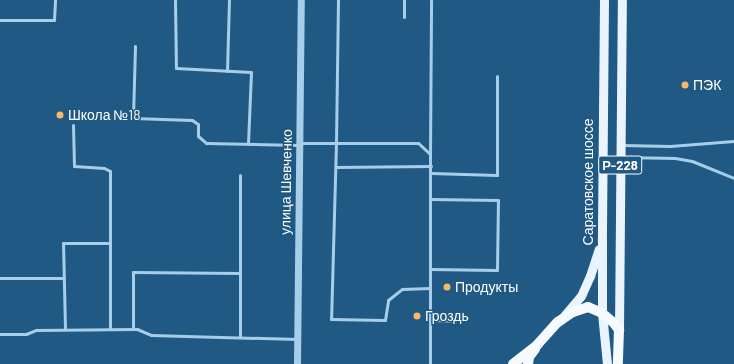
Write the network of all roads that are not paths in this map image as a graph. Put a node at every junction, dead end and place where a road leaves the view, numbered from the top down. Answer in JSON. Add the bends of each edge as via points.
{"nodes":[{"id":1,"x":54,"y":0,"type":"edge"},
{"id":2,"x":175,"y":0,"type":"edge"},
{"id":3,"x":229,"y":0,"type":"edge"},
{"id":4,"x":301,"y":0,"type":"edge"},
{"id":5,"x":338,"y":0,"type":"edge"},
{"id":6,"x":404,"y":0,"type":"edge"},
{"id":7,"x":431,"y":0,"type":"edge"},
{"id":8,"x":604,"y":0,"type":"edge"},
{"id":9,"x":622,"y":0,"type":"edge"},
{"id":10,"x":404,"y":17,"type":"dead end"},
{"id":11,"x":0,"y":20,"type":"edge"},
{"id":12,"x":135,"y":46,"type":"dead end"},
{"id":13,"x":227,"y":71,"type":"junction"},
{"id":14,"x":498,"y":76,"type":"dead end"},
{"id":15,"x":73,"y":125,"type":"dead end"},
{"id":16,"x":734,"y":141,"type":"edge"},
{"id":17,"x":336,"y":143,"type":"junction"},
{"id":18,"x":248,"y":144,"type":"junction"},
{"id":19,"x":299,"y":144,"type":"junction"},
{"id":20,"x":620,"y":144,"type":"junction"},
{"id":21,"x":430,"y":154,"type":"junction"},
{"id":22,"x":620,"y":157,"type":"junction"},
{"id":23,"x":431,"y":166,"type":"junction"},
{"id":24,"x":336,"y":167,"type":"junction"},
{"id":25,"x":431,"y":173,"type":"junction"},
{"id":26,"x":240,"y":175,"type":"dead end"},
{"id":27,"x":734,"y":178,"type":"edge"},
{"id":28,"x":430,"y":199,"type":"junction"},
{"id":29,"x":602,"y":242,"type":"junction"},
{"id":30,"x":110,"y":243,"type":"junction"},
{"id":31,"x":430,"y":269,"type":"junction"},
{"id":32,"x":240,"y":273,"type":"junction"},
{"id":33,"x":0,"y":278,"type":"edge"},
{"id":34,"x":64,"y":278,"type":"junction"},
{"id":35,"x":430,"y":288,"type":"junction"},
{"id":36,"x":602,"y":313,"type":"junction"},
{"id":37,"x":430,"y":320,"type":"junction"},
{"id":38,"x":455,"y":321,"type":"dead end"},
{"id":39,"x":558,"y":322,"type":"junction"},
{"id":40,"x":110,"y":329,"type":"junction"},
{"id":41,"x":133,"y":329,"type":"junction"},
{"id":42,"x":65,"y":330,"type":"junction"},
{"id":43,"x":619,"y":330,"type":"junction"},
{"id":44,"x":0,"y":334,"type":"edge"},
{"id":45,"x":240,"y":337,"type":"junction"},
{"id":46,"x":298,"y":339,"type":"junction"},
{"id":47,"x":537,"y":345,"type":"junction"},
{"id":48,"x":297,"y":364,"type":"edge"},
{"id":49,"x":430,"y":364,"type":"edge"},
{"id":50,"x":513,"y":364,"type":"edge"},
{"id":51,"x":528,"y":364,"type":"edge"},
{"id":52,"x":608,"y":364,"type":"edge"},
{"id":53,"x":618,"y":364,"type":"edge"}],
"edges":[{"from":1,"to":11,"type":"lane","via":[[54,20]]},
{"from":2,"to":13,"type":"lane","via":[[176,68]]},
{"from":3,"to":13,"type":"lane"},
{"from":4,"to":19,"type":"street","name":"улица Шевченко"},
{"from":5,"to":17,"type":"lane"},
{"from":6,"to":10,"type":"lane"},
{"from":7,"to":21,"type":"lane"},
{"from":8,"to":29,"type":"main road","name":"Саратовское шоссе"},
{"from":9,"to":20,"type":"main road","number":"Р-228"},
{"from":12,"to":18,"type":"lane","via":[[133,118],[192,120],[198,124],[198,136],[206,143]]},
{"from":13,"to":18,"type":"lane","via":[[251,72]]},
{"from":14,"to":25,"type":"lane","via":[[497,175]]},
{"from":15,"to":30,"type":"lane","via":[[74,166],[104,168],[110,171]]},
{"from":16,"to":20,"type":"lane","via":[[670,146]]},
{"from":17,"to":19,"type":"lane"},
{"from":17,"to":21,"type":"lane","via":[[418,142]]},
{"from":17,"to":24,"type":"lane"},
{"from":18,"to":19,"type":"lane"},
{"from":19,"to":46,"type":"street","name":"улица Шевченко"},
{"from":20,"to":22,"type":"main road","number":"Р-228"},
{"from":21,"to":23,"type":"lane"},
{"from":22,"to":27,"type":"lane","via":[[676,158],[692,161]]},
{"from":22,"to":43,"type":"main road","number":"Р-228"},
{"from":23,"to":24,"type":"lane"},
{"from":23,"to":25,"type":"lane"},
{"from":24,"to":35,"type":"lane","via":[[331,319],[385,320],[388,300],[402,288]]},
{"from":25,"to":28,"type":"lane"},
{"from":26,"to":32,"type":"lane"},
{"from":28,"to":31,"type":"lane"},
{"from":28,"to":31,"type":"lane","via":[[498,200],[497,270]]},
{"from":29,"to":36,"type":"main road","name":"Саратовское шоссе"},
{"from":29,"to":39,"type":"main road","via":[[581,296]]},
{"from":30,"to":34,"type":"lane","via":[[63,243]]},
{"from":30,"to":40,"type":"lane"},
{"from":31,"to":35,"type":"lane"},
{"from":32,"to":41,"type":"lane","via":[[133,272]]},
{"from":32,"to":45,"type":"lane"},
{"from":33,"to":34,"type":"lane"},
{"from":34,"to":42,"type":"lane"},
{"from":35,"to":37,"type":"lane"},
{"from":36,"to":39,"type":"highway","via":[[592,308],[581,308]]},
{"from":36,"to":43,"type":"highway"},
{"from":36,"to":52,"type":"main road","name":"Саратовское шоссе"},
{"from":37,"to":38,"type":"lane"},
{"from":37,"to":49,"type":"lane"},
{"from":39,"to":47,"type":"highway"},
{"from":40,"to":41,"type":"lane"},
{"from":40,"to":42,"type":"lane"},
{"from":41,"to":45,"type":"lane","via":[[151,335]]},
{"from":42,"to":44,"type":"lane"},
{"from":43,"to":53,"type":"highway","number":"Р-228"},
{"from":45,"to":46,"type":"lane"},
{"from":46,"to":48,"type":"street","name":"улица Шевченко"},
{"from":47,"to":50,"type":"highway"},
{"from":47,"to":51,"type":"highway","via":[[529,357]]}]}
